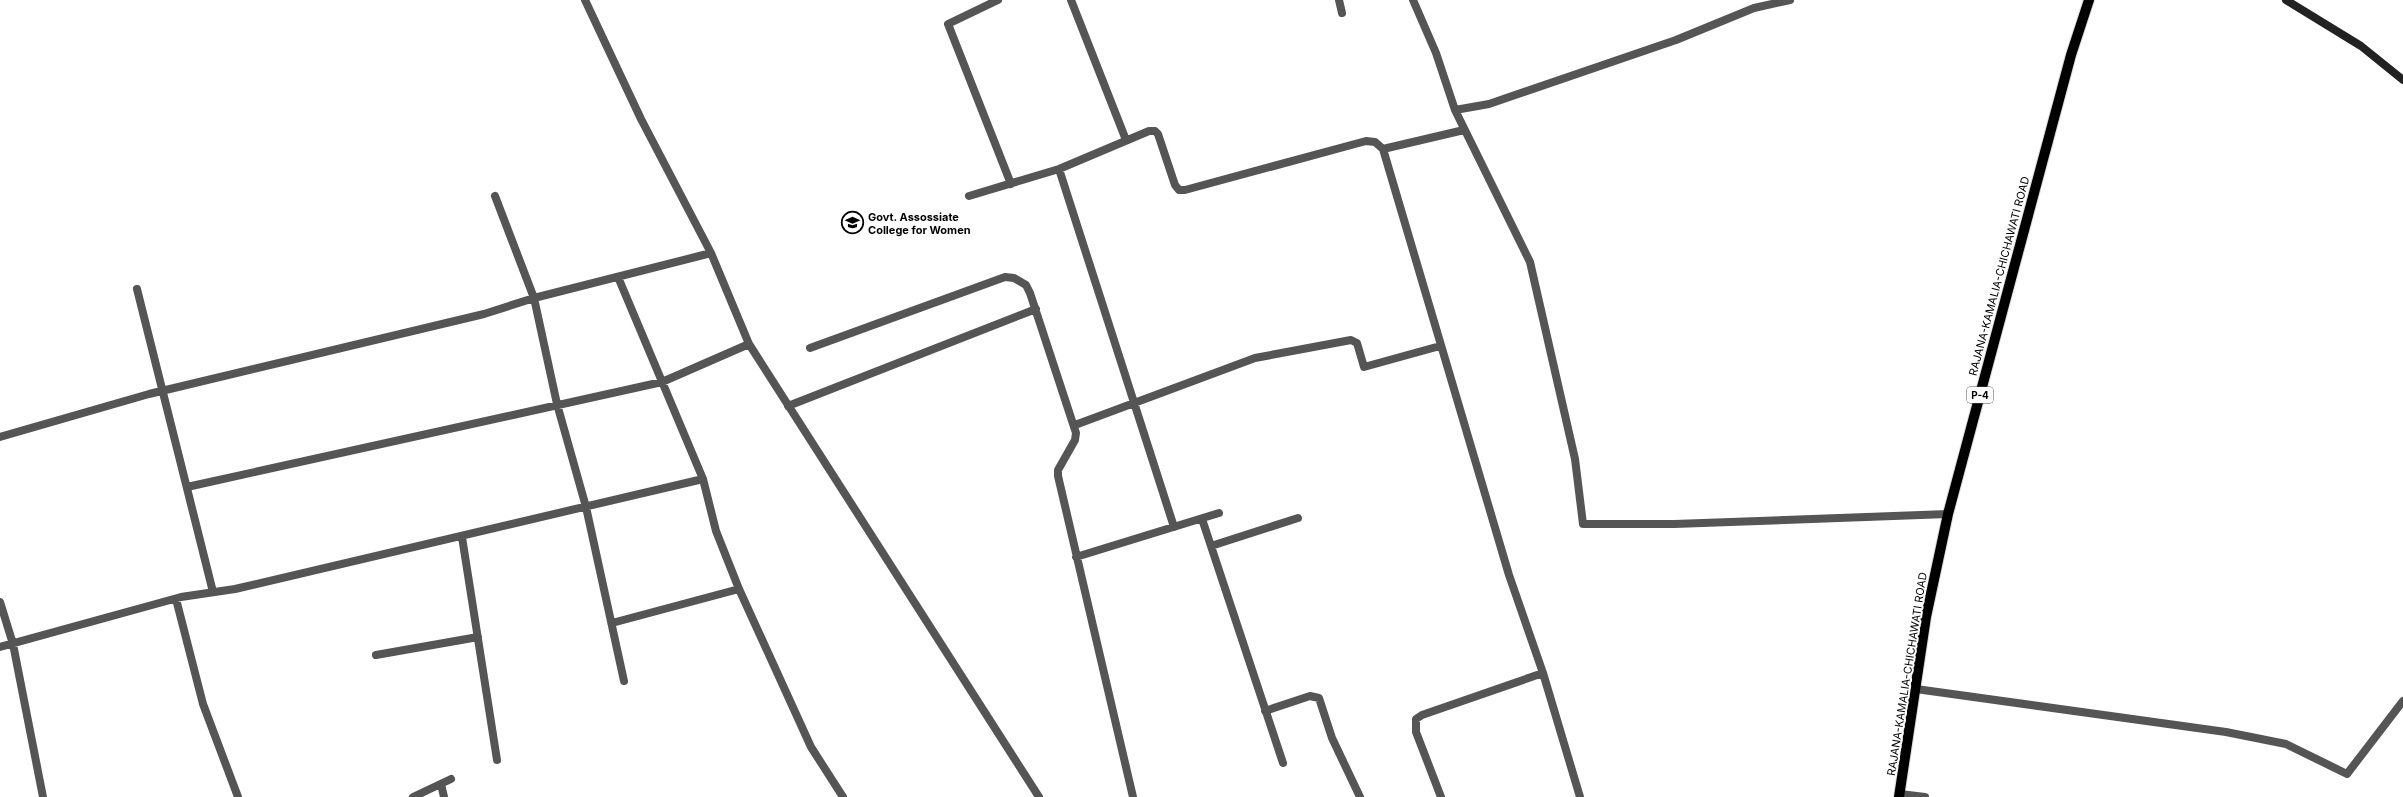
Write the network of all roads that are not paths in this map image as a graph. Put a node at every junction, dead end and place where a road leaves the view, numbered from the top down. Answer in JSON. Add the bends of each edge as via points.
{"nodes":[{"id":1,"x":585,"y":0,"type":"edge"},
{"id":2,"x":998,"y":0,"type":"edge"},
{"id":3,"x":1071,"y":0,"type":"edge"},
{"id":4,"x":1339,"y":0,"type":"edge"},
{"id":5,"x":1413,"y":0,"type":"edge"},
{"id":6,"x":1790,"y":0,"type":"edge"},
{"id":7,"x":2089,"y":0,"type":"edge"},
{"id":8,"x":2286,"y":0,"type":"edge"},
{"id":9,"x":1342,"y":13,"type":"dead end"},
{"id":10,"x":2403,"y":80,"type":"edge"},
{"id":11,"x":1455,"y":110,"type":"junction"},
{"id":12,"x":1464,"y":130,"type":"junction"},
{"id":13,"x":1126,"y":140,"type":"junction"},
{"id":14,"x":1383,"y":149,"type":"junction"},
{"id":15,"x":1059,"y":169,"type":"junction"},
{"id":16,"x":1011,"y":184,"type":"junction"},
{"id":17,"x":495,"y":196,"type":"dead end"},
{"id":18,"x":969,"y":196,"type":"dead end"},
{"id":19,"x":712,"y":253,"type":"junction"},
{"id":20,"x":618,"y":277,"type":"junction"},
{"id":21,"x":136,"y":289,"type":"dead end"},
{"id":22,"x":534,"y":298,"type":"junction"},
{"id":23,"x":1036,"y":310,"type":"junction"},
{"id":24,"x":749,"y":344,"type":"junction"},
{"id":25,"x":1440,"y":346,"type":"junction"},
{"id":26,"x":810,"y":348,"type":"dead end"},
{"id":27,"x":662,"y":382,"type":"junction"},
{"id":28,"x":163,"y":391,"type":"junction"},
{"id":29,"x":1136,"y":403,"type":"junction"},
{"id":30,"x":557,"y":404,"type":"junction"},
{"id":31,"x":788,"y":406,"type":"junction"},
{"id":32,"x":1075,"y":425,"type":"junction"},
{"id":33,"x":0,"y":437,"type":"edge"},
{"id":34,"x":703,"y":479,"type":"junction"},
{"id":35,"x":187,"y":487,"type":"junction"},
{"id":36,"x":586,"y":507,"type":"junction"},
{"id":37,"x":1219,"y":513,"type":"dead end"},
{"id":38,"x":1948,"y":514,"type":"junction"},
{"id":39,"x":1298,"y":518,"type":"dead end"},
{"id":40,"x":1202,"y":519,"type":"junction"},
{"id":41,"x":1174,"y":527,"type":"junction"},
{"id":42,"x":462,"y":537,"type":"junction"},
{"id":43,"x":1211,"y":546,"type":"junction"},
{"id":44,"x":1076,"y":557,"type":"junction"},
{"id":45,"x":739,"y":589,"type":"junction"},
{"id":46,"x":213,"y":592,"type":"junction"},
{"id":47,"x":176,"y":599,"type":"junction"},
{"id":48,"x":0,"y":602,"type":"edge"},
{"id":49,"x":612,"y":623,"type":"junction"},
{"id":50,"x":478,"y":638,"type":"junction"},
{"id":51,"x":13,"y":644,"type":"junction"},
{"id":52,"x":0,"y":647,"type":"edge"},
{"id":53,"x":376,"y":655,"type":"dead end"},
{"id":54,"x":1543,"y":673,"type":"junction"},
{"id":55,"x":624,"y":681,"type":"dead end"},
{"id":56,"x":1916,"y":689,"type":"junction"},
{"id":57,"x":2403,"y":701,"type":"edge"},
{"id":58,"x":1264,"y":711,"type":"junction"},
{"id":59,"x":497,"y":760,"type":"dead end"},
{"id":60,"x":1282,"y":763,"type":"dead end"},
{"id":61,"x":451,"y":779,"type":"dead end"},
{"id":62,"x":441,"y":784,"type":"junction"},
{"id":63,"x":1899,"y":795,"type":"edge"},
{"id":64,"x":44,"y":797,"type":"edge"},
{"id":65,"x":238,"y":797,"type":"edge"},
{"id":66,"x":413,"y":797,"type":"edge"},
{"id":67,"x":444,"y":797,"type":"edge"},
{"id":68,"x":843,"y":797,"type":"edge"},
{"id":69,"x":1039,"y":797,"type":"edge"},
{"id":70,"x":1133,"y":797,"type":"edge"},
{"id":71,"x":1360,"y":797,"type":"edge"},
{"id":72,"x":1441,"y":797,"type":"edge"},
{"id":73,"x":1580,"y":797,"type":"edge"},
{"id":74,"x":1925,"y":797,"type":"edge"}],
"edges":[{"from":1,"to":19,"type":"street","via":[[641,119]]},
{"from":2,"to":16,"type":"street","via":[[948,24]]},
{"from":3,"to":13,"type":"street"},
{"from":4,"to":9,"type":"street"},
{"from":5,"to":11,"type":"street","via":[[1436,53]]},
{"from":6,"to":11,"type":"street","via":[[1754,8],[1676,40],[1489,104]]},
{"from":7,"to":38,"type":"main road","name":"RAJANA-KAMALIA-CHICHAWATI ROAD","number":"P-4","via":[[2071,55]]},
{"from":8,"to":10,"type":"street","via":[[2361,46]]},
{"from":11,"to":12,"type":"street"},
{"from":12,"to":14,"type":"street"},
{"from":12,"to":38,"type":"street","via":[[1530,262],[1575,459],[1583,524],[1674,524]]},
{"from":13,"to":14,"type":"street","via":[[1155,131],[1179,190],[1366,141],[1375,142]]},
{"from":13,"to":15,"type":"street"},
{"from":14,"to":25,"type":"street"},
{"from":15,"to":16,"type":"street"},
{"from":15,"to":29,"type":"street"},
{"from":16,"to":18,"type":"street"},
{"from":17,"to":22,"type":"street"},
{"from":19,"to":20,"type":"street"},
{"from":19,"to":24,"type":"street"},
{"from":20,"to":22,"type":"street"},
{"from":20,"to":27,"type":"street"},
{"from":21,"to":28,"type":"street"},
{"from":22,"to":28,"type":"street","via":[[484,314]]},
{"from":22,"to":30,"type":"street"},
{"from":23,"to":26,"type":"street","via":[[1026,286],[1014,278],[1005,277]]},
{"from":23,"to":31,"type":"street"},
{"from":23,"to":32,"type":"street"},
{"from":24,"to":27,"type":"street"},
{"from":24,"to":31,"type":"street"},
{"from":25,"to":29,"type":"street","via":[[1364,367],[1357,343],[1351,340],[1255,358]]},
{"from":25,"to":54,"type":"street","via":[[1509,575]]},
{"from":27,"to":30,"type":"street"},
{"from":27,"to":34,"type":"street"},
{"from":28,"to":33,"type":"street"},
{"from":28,"to":35,"type":"street"},
{"from":29,"to":32,"type":"street"},
{"from":29,"to":41,"type":"street"},
{"from":30,"to":35,"type":"street"},
{"from":30,"to":36,"type":"street"},
{"from":31,"to":69,"type":"street"},
{"from":32,"to":44,"type":"street","via":[[1077,436],[1058,473]]},
{"from":34,"to":36,"type":"street"},
{"from":34,"to":45,"type":"street","via":[[716,531]]},
{"from":35,"to":46,"type":"street"},
{"from":36,"to":42,"type":"street"},
{"from":36,"to":49,"type":"street"},
{"from":37,"to":40,"type":"street"},
{"from":38,"to":56,"type":"main road","name":"RAJANA-KAMALIA-CHICHAWATI ROAD","number":"P-4","via":[[1926,616]]},
{"from":39,"to":43,"type":"street"},
{"from":40,"to":41,"type":"street"},
{"from":40,"to":43,"type":"street"},
{"from":41,"to":44,"type":"street"},
{"from":42,"to":46,"type":"street"},
{"from":42,"to":50,"type":"street"},
{"from":43,"to":58,"type":"street"},
{"from":44,"to":70,"type":"street"},
{"from":45,"to":49,"type":"street"},
{"from":45,"to":68,"type":"street","via":[[811,747]]},
{"from":46,"to":47,"type":"street"},
{"from":47,"to":51,"type":"street"},
{"from":47,"to":65,"type":"street","via":[[203,704]]},
{"from":48,"to":51,"type":"street"},
{"from":49,"to":55,"type":"street"},
{"from":50,"to":53,"type":"street"},
{"from":50,"to":59,"type":"street"},
{"from":51,"to":52,"type":"street"},
{"from":51,"to":64,"type":"street"},
{"from":54,"to":72,"type":"street","via":[[1416,719],[1416,732]]},
{"from":54,"to":73,"type":"street"},
{"from":56,"to":57,"type":"street","via":[[2226,732],[2286,744],[2347,774]]},
{"from":56,"to":63,"type":"main road","name":"RAJANA-KAMALIA-CHICHAWATI ROAD","number":"P-4"},
{"from":58,"to":60,"type":"street"},
{"from":58,"to":71,"type":"street","via":[[1310,696],[1319,698],[1332,738]]},
{"from":61,"to":62,"type":"street"},
{"from":62,"to":66,"type":"street"},
{"from":62,"to":67,"type":"street"},
{"from":63,"to":74,"type":"street"}]}
